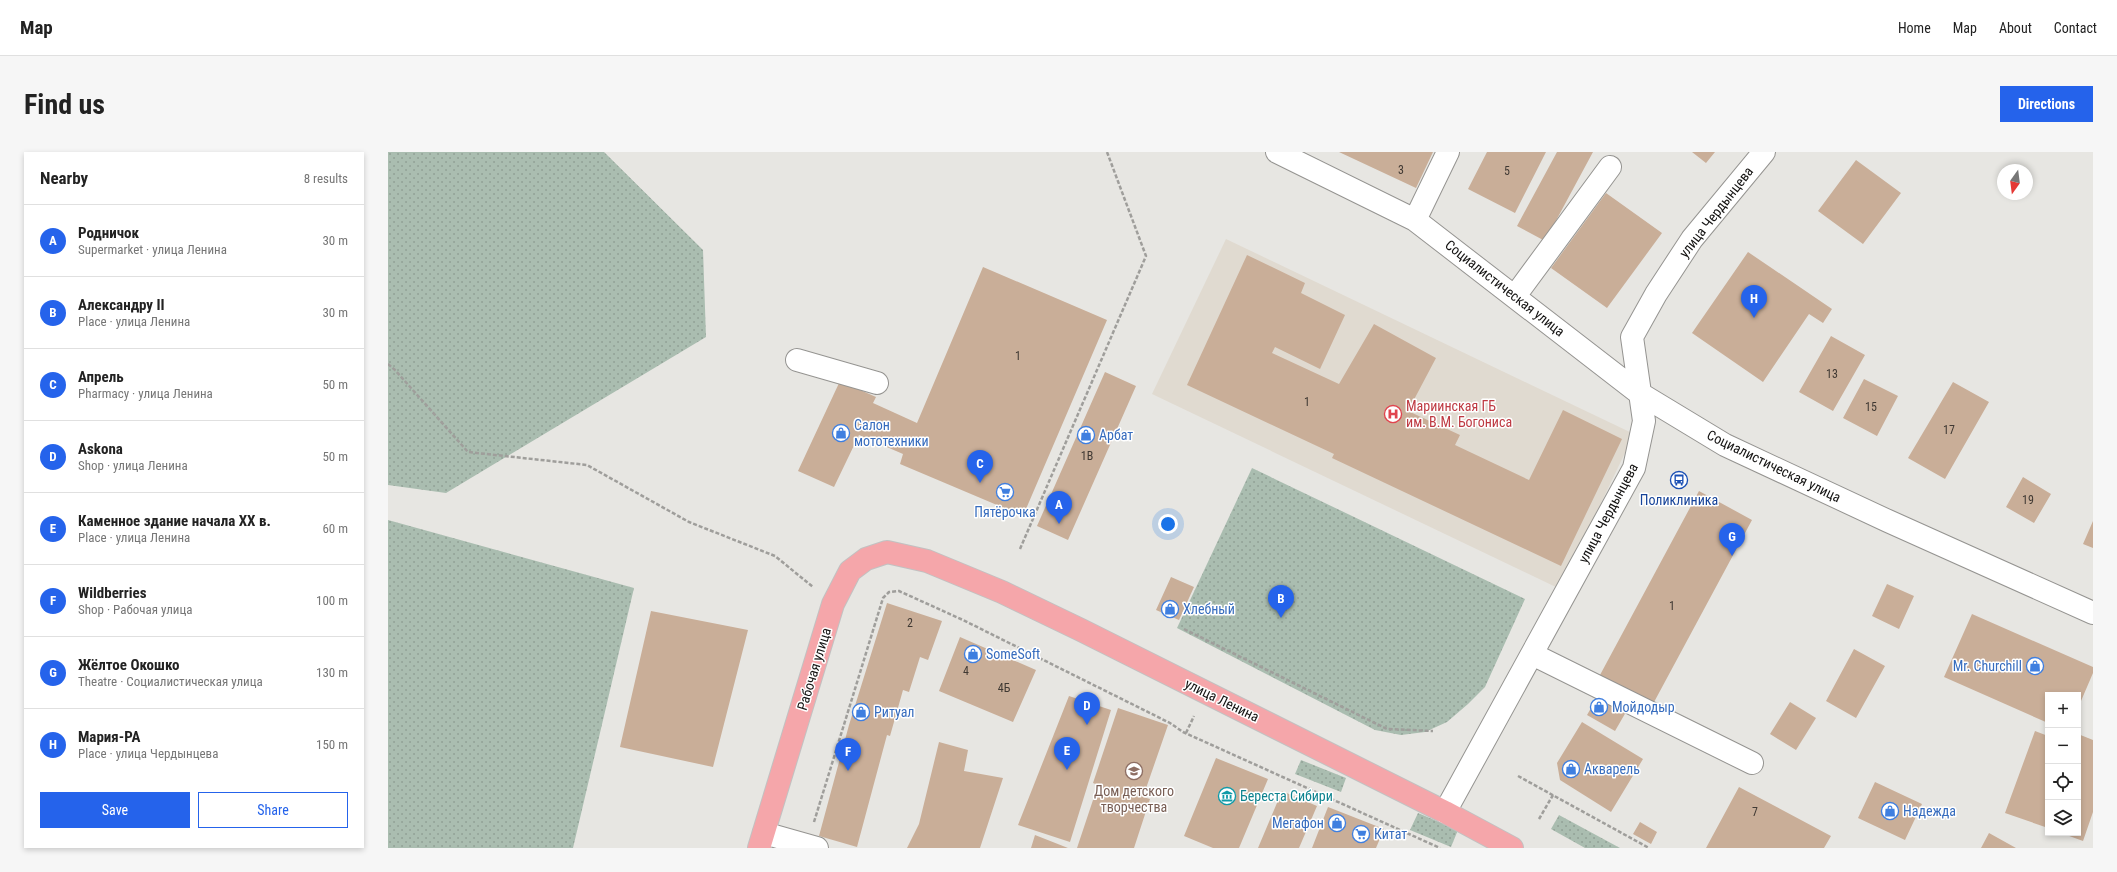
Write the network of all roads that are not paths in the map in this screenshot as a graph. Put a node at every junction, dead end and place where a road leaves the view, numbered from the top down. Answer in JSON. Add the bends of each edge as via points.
{"nodes":[{"id":1,"x":1277,"y":152,"type":"edge"},
{"id":2,"x":1448,"y":152,"type":"edge"},
{"id":3,"x":1764,"y":152,"type":"edge"},
{"id":4,"x":1610,"y":167,"type":"dead end"},
{"id":5,"x":1421,"y":224,"type":"junction"},
{"id":6,"x":1515,"y":296,"type":"junction"},
{"id":7,"x":797,"y":360,"type":"dead end"},
{"id":8,"x":877,"y":383,"type":"dead end"},
{"id":9,"x":1639,"y":392,"type":"junction"},
{"id":10,"x":927,"y":561,"type":"joint"},
{"id":11,"x":2093,"y":613,"type":"edge"},
{"id":12,"x":1532,"y":654,"type":"junction"},
{"id":13,"x":1752,"y":763,"type":"dead end"},
{"id":14,"x":1445,"y":812,"type":"junction"},
{"id":15,"x":762,"y":841,"type":"edge"},
{"id":16,"x":812,"y":847,"type":"edge"},
{"id":17,"x":1512,"y":848,"type":"edge"}],
"edges":[{"from":1,"to":5,"type":"street","name":"Социалистическая улица"},
{"from":2,"to":5,"type":"street"},
{"from":3,"to":9,"type":"street","name":"улица Чердынцева","via":[[1692,239],[1632,336]]},
{"from":4,"to":6,"type":"street"},
{"from":5,"to":6,"type":"street","name":"Социалистическая улица"},
{"from":6,"to":9,"type":"street","name":"Социалистическая улица"},
{"from":7,"to":8,"type":"street"},
{"from":9,"to":11,"type":"street","name":"Социалистическая улица","via":[[1725,445]]},
{"from":9,"to":12,"type":"street","name":"улица Чердынцева","via":[[1644,421],[1634,468]]},
{"from":10,"to":14,"type":"main road","name":"улица Ленина","via":[[1002,592],[1081,630]]},
{"from":10,"to":15,"type":"main road","name":"Рабочая улица","via":[[887,552],[866,559],[850,571],[833,604]]},
{"from":12,"to":13,"type":"street"},
{"from":12,"to":14,"type":"street","name":"улица Чердынцева"},
{"from":14,"to":17,"type":"main road","name":"улица Ленина"},
{"from":15,"to":16,"type":"street"}]}
